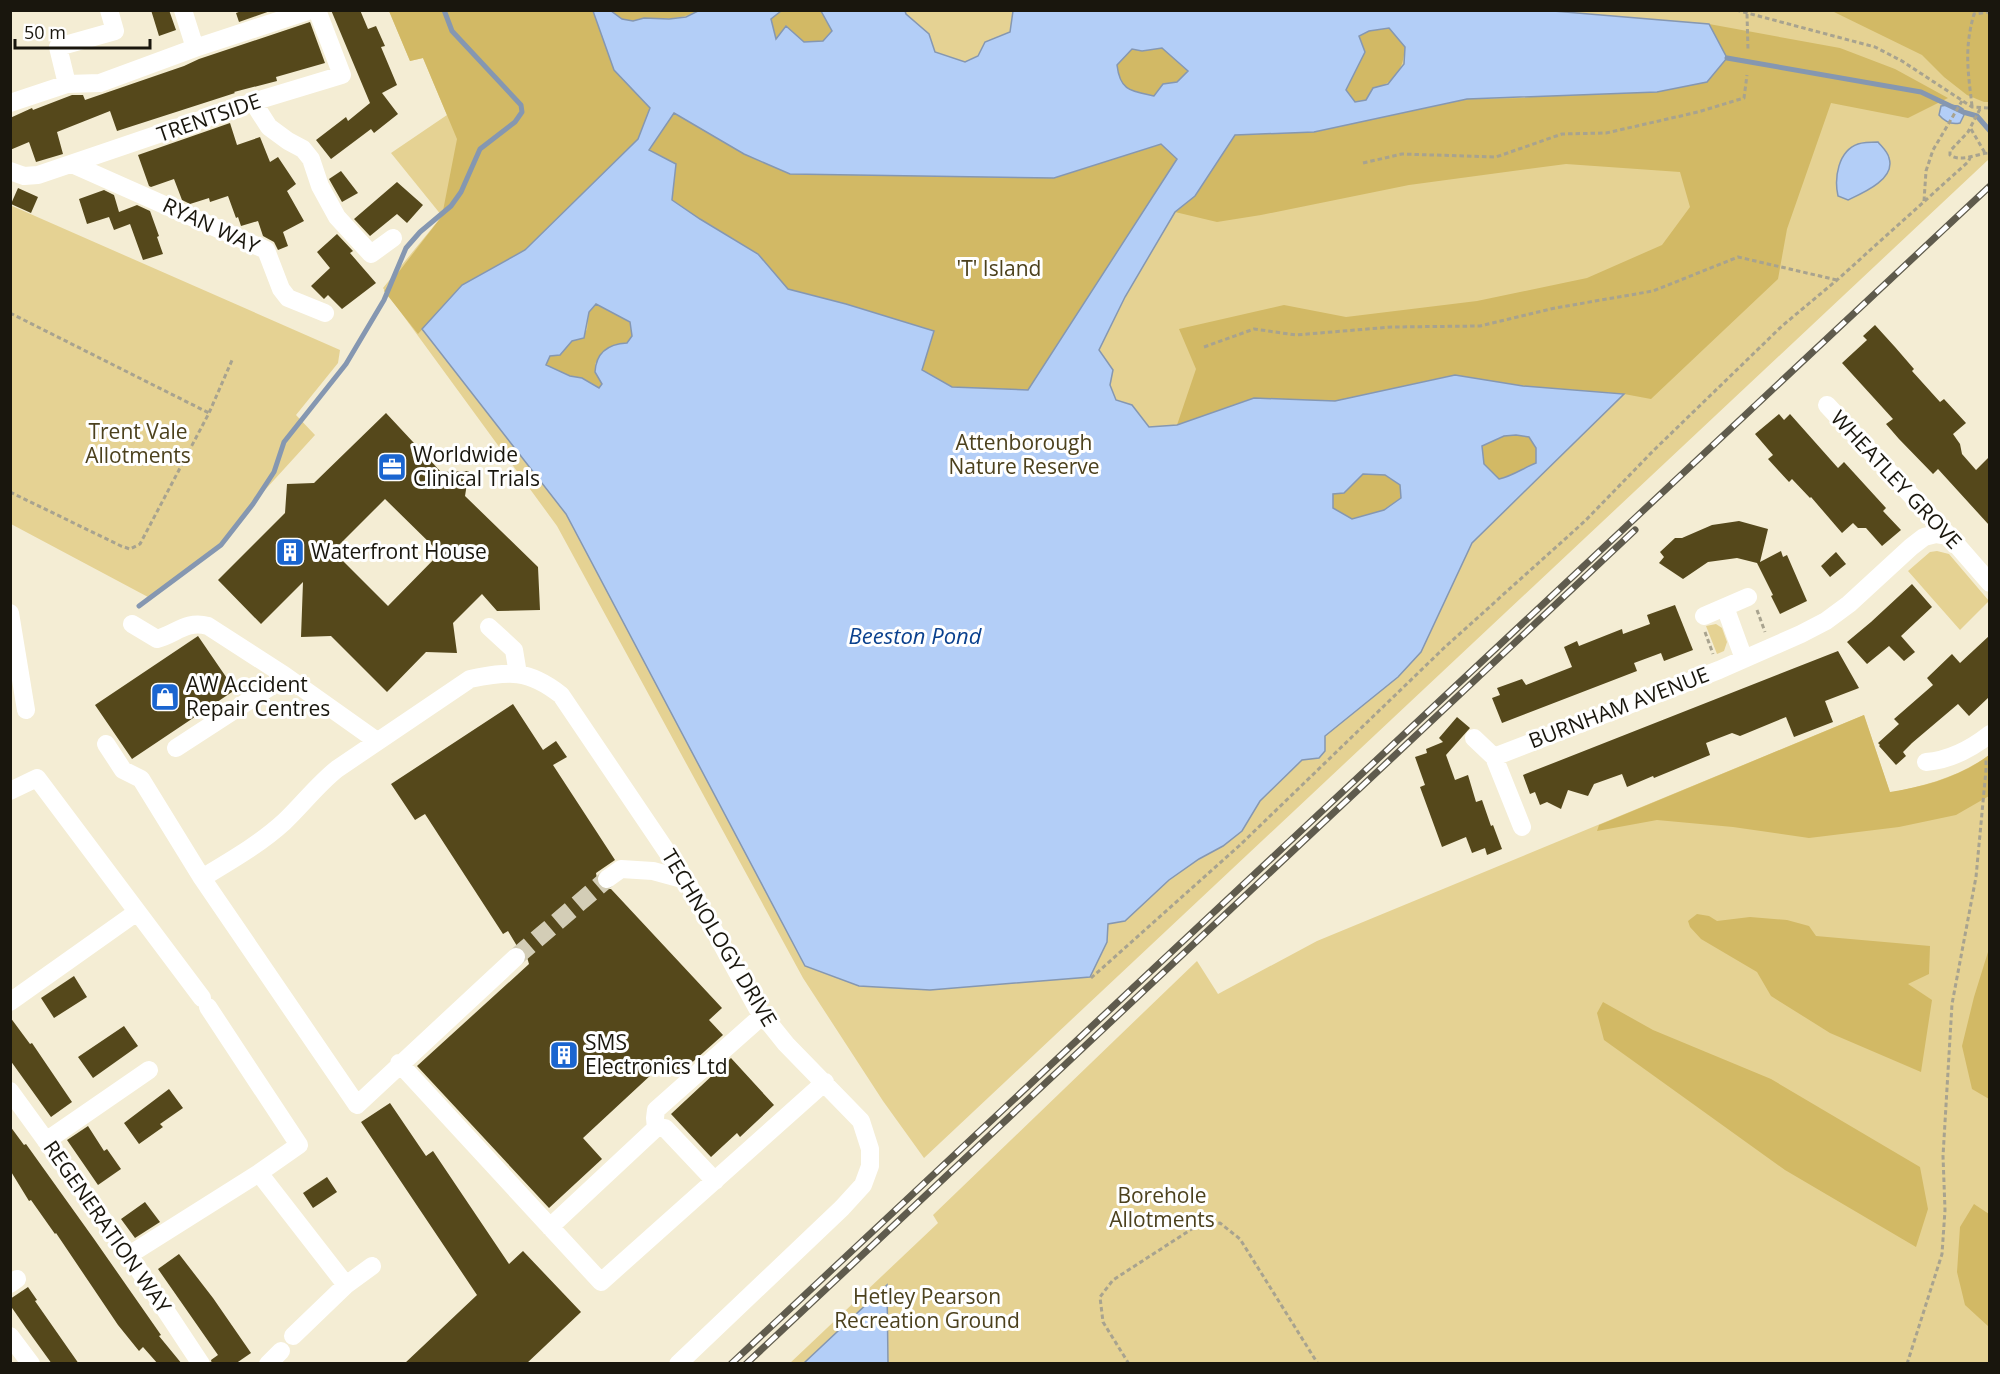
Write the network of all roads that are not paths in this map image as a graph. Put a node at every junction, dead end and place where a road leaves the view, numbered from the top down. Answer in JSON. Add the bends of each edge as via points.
{"nodes":[{"id":1,"x":109,"y":10,"type":"edge"},
{"id":2,"x":183,"y":10,"type":"edge"},
{"id":3,"x":310,"y":10,"type":"edge"},
{"id":4,"x":316,"y":10,"type":"edge"},
{"id":5,"x":195,"y":48,"type":"junction"},
{"id":6,"x":67,"y":84,"type":"junction"},
{"id":7,"x":253,"y":102,"type":"junction"},
{"id":8,"x":10,"y":103,"type":"edge"},
{"id":9,"x":72,"y":165,"type":"junction"},
{"id":10,"x":10,"y":171,"type":"edge"},
{"id":11,"x":393,"y":238,"type":"dead end"},
{"id":12,"x":325,"y":313,"type":"dead end"},
{"id":13,"x":1827,"y":405,"type":"dead end"},
{"id":14,"x":1949,"y":536,"type":"junction"},
{"id":15,"x":1989,"y":583,"type":"edge"},
{"id":16,"x":1748,"y":597,"type":"road end"},
{"id":17,"x":1725,"y":607,"type":"junction"},
{"id":18,"x":10,"y":613,"type":"edge"},
{"id":19,"x":1704,"y":616,"type":"road end"},
{"id":20,"x":132,"y":624,"type":"dead end"},
{"id":21,"x":489,"y":627,"type":"dead end"},
{"id":22,"x":1744,"y":659,"type":"junction"},
{"id":23,"x":518,"y":674,"type":"junction"},
{"id":24,"x":284,"y":675,"type":"junction"},
{"id":25,"x":26,"y":710,"type":"dead end"},
{"id":26,"x":1474,"y":738,"type":"dead end"},
{"id":27,"x":1984,"y":738,"type":"edge"},
{"id":28,"x":377,"y":741,"type":"junction"},
{"id":29,"x":106,"y":744,"type":"dead end"},
{"id":30,"x":176,"y":748,"type":"dead end"},
{"id":31,"x":1494,"y":756,"type":"junction"},
{"id":32,"x":1926,"y":762,"type":"dead end"},
{"id":33,"x":10,"y":791,"type":"edge"},
{"id":34,"x":1522,"y":827,"type":"dead end"},
{"id":35,"x":202,"y":878,"type":"junction"},
{"id":36,"x":607,"y":879,"type":"tunnel mouth"},
{"id":37,"x":686,"y":880,"type":"junction"},
{"id":38,"x":137,"y":912,"type":"junction"},
{"id":39,"x":516,"y":957,"type":"tunnel mouth"},
{"id":40,"x":10,"y":1002,"type":"edge"},
{"id":41,"x":763,"y":1015,"type":"junction"},
{"id":42,"x":399,"y":1063,"type":"junction"},
{"id":43,"x":150,"y":1070,"type":"dead end"},
{"id":44,"x":825,"y":1082,"type":"junction"},
{"id":45,"x":10,"y":1091,"type":"edge"},
{"id":46,"x":656,"y":1128,"type":"junction"},
{"id":47,"x":46,"y":1141,"type":"junction"},
{"id":48,"x":259,"y":1173,"type":"junction"},
{"id":49,"x":715,"y":1181,"type":"junction"},
{"id":50,"x":550,"y":1227,"type":"junction"},
{"id":51,"x":129,"y":1255,"type":"junction"},
{"id":52,"x":372,"y":1266,"type":"dead end"},
{"id":53,"x":346,"y":1285,"type":"junction"},
{"id":54,"x":10,"y":1336,"type":"edge"},
{"id":55,"x":293,"y":1336,"type":"dead end"},
{"id":56,"x":31,"y":1364,"type":"edge"},
{"id":57,"x":201,"y":1364,"type":"edge"},
{"id":58,"x":678,"y":1364,"type":"edge"}],
"edges":[{"from":1,"to":6,"type":"street","via":[[115,31],[58,47]]},
{"from":2,"to":5,"type":"street"},
{"from":3,"to":5,"type":"street"},
{"from":4,"to":7,"type":"street","name":"TRENTSIDE","via":[[342,75]]},
{"from":5,"to":6,"type":"street","via":[[100,83]]},
{"from":6,"to":8,"type":"street"},
{"from":7,"to":9,"type":"street","name":"TRENTSIDE"},
{"from":7,"to":11,"type":"street","via":[[269,127],[303,149],[311,159],[337,217],[371,255]]},
{"from":9,"to":10,"type":"street","name":"TRENTSIDE","via":[[38,175]]},
{"from":9,"to":12,"type":"street","name":"RYAN WAY","via":[[266,250],[288,298]]},
{"from":13,"to":14,"type":"street","name":"WHEATLEY GROVE"},
{"from":14,"to":15,"type":"street","name":"WHEATLEY GROVE"},
{"from":14,"to":22,"type":"street","name":"BURNHAM AVENUE","via":[[1924,537],[1837,614]]},
{"from":16,"to":17,"type":"street"},
{"from":17,"to":19,"type":"street"},
{"from":17,"to":22,"type":"street"},
{"from":18,"to":25,"type":"street"},
{"from":20,"to":24,"type":"street","via":[[157,639],[197,623],[208,626]]},
{"from":21,"to":23,"type":"street","via":[[514,650]]},
{"from":22,"to":31,"type":"street","name":"BURNHAM AVENUE"},
{"from":23,"to":28,"type":"street","via":[[470,680]]},
{"from":23,"to":37,"type":"street","name":"TECHNOLOGY DRIVE","via":[[530,675],[561,695]]},
{"from":24,"to":28,"type":"street"},
{"from":24,"to":30,"type":"street"},
{"from":26,"to":31,"type":"street"},
{"from":27,"to":32,"type":"street","via":[[1962,752]]},
{"from":28,"to":35,"type":"street","via":[[318,784],[284,822],[260,841]]},
{"from":29,"to":35,"type":"street","via":[[123,770],[141,779]]},
{"from":31,"to":34,"type":"street"},
{"from":33,"to":38,"type":"street","via":[[38,778]]},
{"from":35,"to":42,"type":"street","via":[[357,1105]]},
{"from":36,"to":37,"type":"street","via":[[621,869],[653,871]]},
{"from":37,"to":41,"type":"street","name":"TECHNOLOGY DRIVE"},
{"from":38,"to":40,"type":"street"},
{"from":38,"to":48,"type":"street","via":[[205,1003],[300,1145]]},
{"from":39,"to":42,"type":"street"},
{"from":41,"to":44,"type":"street","name":"TECHNOLOGY DRIVE"},
{"from":41,"to":46,"type":"street","via":[[656,1110]]},
{"from":42,"to":50,"type":"street"},
{"from":43,"to":47,"type":"street"},
{"from":44,"to":49,"type":"street"},
{"from":44,"to":58,"type":"street","name":"TECHNOLOGY DRIVE","via":[[861,1121],[867,1136],[870,1166],[863,1185]]},
{"from":45,"to":47,"type":"street","name":"REGENERATION WAY"},
{"from":46,"to":49,"type":"street","via":[[665,1128]]},
{"from":46,"to":50,"type":"street"},
{"from":47,"to":51,"type":"street","name":"REGENERATION WAY"},
{"from":48,"to":51,"type":"street"},
{"from":48,"to":53,"type":"street"},
{"from":49,"to":50,"type":"street","via":[[601,1282]]},
{"from":51,"to":57,"type":"street","name":"REGENERATION WAY"},
{"from":52,"to":53,"type":"street"},
{"from":53,"to":55,"type":"street"},
{"from":54,"to":56,"type":"street"}]}
